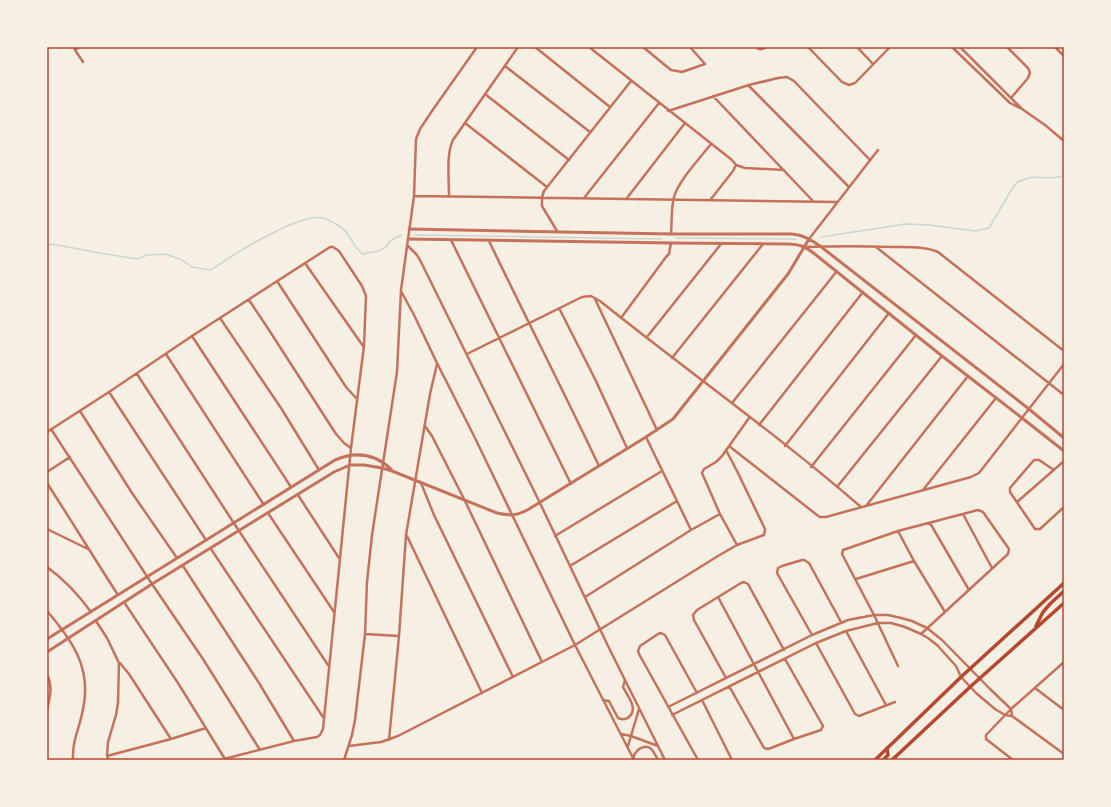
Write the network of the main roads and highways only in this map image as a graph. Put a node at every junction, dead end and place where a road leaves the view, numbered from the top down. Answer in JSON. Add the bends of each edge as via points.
{"nodes":[{"id":1,"x":1064,"y":583,"type":"edge"},
{"id":2,"x":1064,"y":591,"type":"edge"},
{"id":3,"x":1064,"y":603,"type":"edge"},
{"id":4,"x":1035,"y":629,"type":"junction"},
{"id":5,"x":887,"y":748,"type":"junction"},
{"id":6,"x":875,"y":760,"type":"edge"},
{"id":7,"x":883,"y":760,"type":"edge"},
{"id":8,"x":892,"y":760,"type":"edge"}],
"edges":[{"from":1,"to":5,"type":"main road"},
{"from":2,"to":4,"type":"main road","via":[[1043,612]]},
{"from":3,"to":4,"type":"main road"},
{"from":4,"to":8,"type":"main road"},
{"from":5,"to":6,"type":"main road"},
{"from":5,"to":7,"type":"main road","via":[[888,755]]}]}
